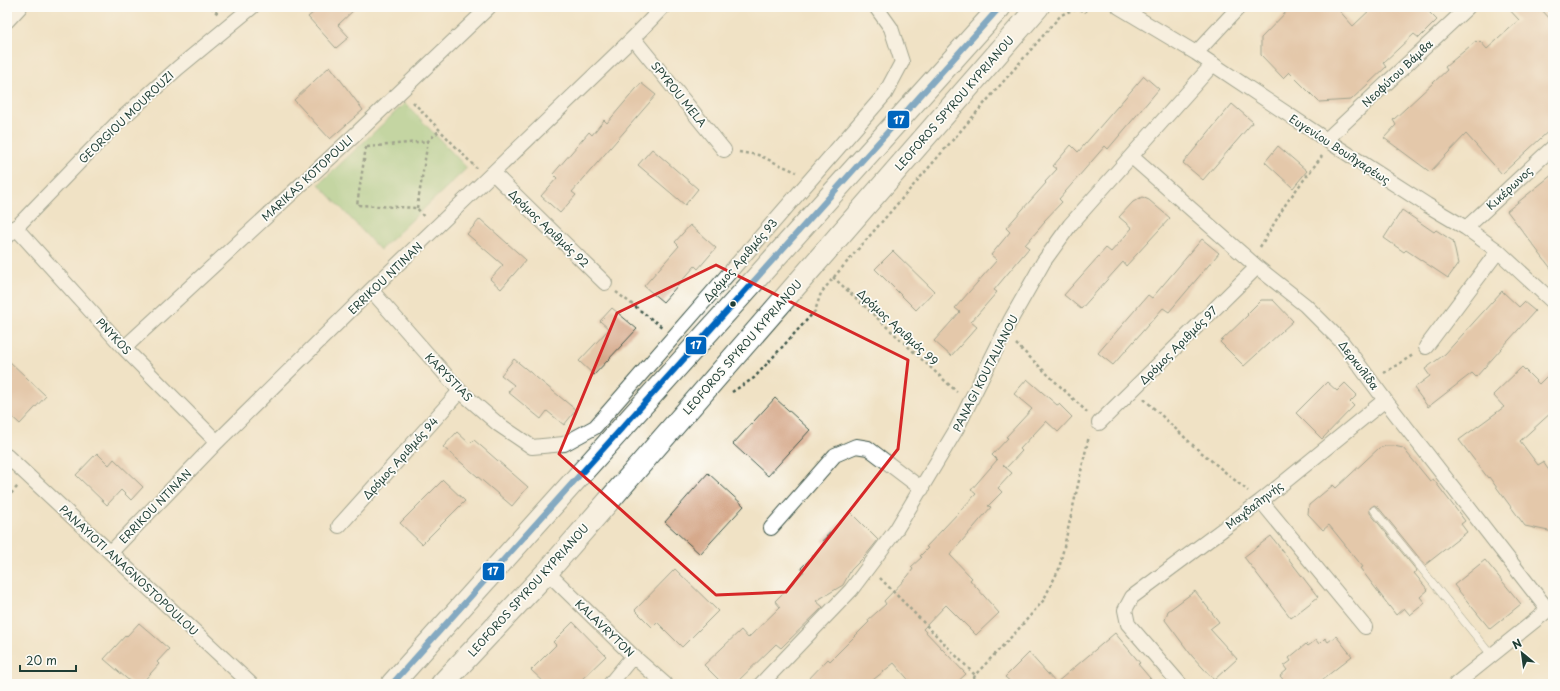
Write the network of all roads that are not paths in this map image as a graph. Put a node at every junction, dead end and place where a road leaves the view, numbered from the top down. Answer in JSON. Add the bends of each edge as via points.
{"nodes":[{"id":1,"x":20,"y":7,"type":"edge"},
{"id":2,"x":252,"y":7,"type":"edge"},
{"id":3,"x":489,"y":7,"type":"edge"},
{"id":4,"x":663,"y":7,"type":"edge"},
{"id":5,"x":876,"y":7,"type":"edge"},
{"id":6,"x":1000,"y":7,"type":"edge"},
{"id":7,"x":1038,"y":7,"type":"edge"},
{"id":8,"x":1118,"y":7,"type":"edge"},
{"id":9,"x":1239,"y":7,"type":"edge"},
{"id":10,"x":1468,"y":7,"type":"edge"},
{"id":11,"x":7,"y":21,"type":"edge"},
{"id":12,"x":633,"y":38,"type":"junction"},
{"id":13,"x":1196,"y":53,"type":"junction"},
{"id":14,"x":1213,"y":64,"type":"junction"},
{"id":15,"x":1329,"y":141,"type":"junction"},
{"id":16,"x":1553,"y":147,"type":"edge"},
{"id":17,"x":724,"y":150,"type":"road end"},
{"id":18,"x":1132,"y":157,"type":"junction"},
{"id":19,"x":490,"y":177,"type":"junction"},
{"id":20,"x":1466,"y":228,"type":"junction"},
{"id":21,"x":11,"y":232,"type":"edge"},
{"id":22,"x":1498,"y":251,"type":"junction"},
{"id":23,"x":1254,"y":264,"type":"junction"},
{"id":24,"x":605,"y":283,"type":"road end"},
{"id":25,"x":371,"y":290,"type":"junction"},
{"id":26,"x":1553,"y":302,"type":"edge"},
{"id":27,"x":1426,"y":347,"type":"road end"},
{"id":28,"x":124,"y":348,"type":"junction"},
{"id":29,"x":460,"y":391,"type":"junction"},
{"id":30,"x":1385,"y":400,"type":"junction"},
{"id":31,"x":1099,"y":423,"type":"road end"},
{"id":32,"x":217,"y":442,"type":"junction"},
{"id":33,"x":564,"y":444,"type":"joint"},
{"id":34,"x":7,"y":456,"type":"edge"},
{"id":35,"x":922,"y":488,"type":"junction"},
{"id":36,"x":1261,"y":501,"type":"junction"},
{"id":37,"x":1374,"y":510,"type":"dead end"},
{"id":38,"x":339,"y":526,"type":"dead end"},
{"id":39,"x":771,"y":528,"type":"dead end"},
{"id":40,"x":111,"y":552,"type":"junction"},
{"id":41,"x":547,"y":572,"type":"junction"},
{"id":42,"x":1550,"y":608,"type":"edge"},
{"id":43,"x":1365,"y":627,"type":"dead end"},
{"id":44,"x":633,"y":656,"type":"junction"},
{"id":45,"x":1492,"y":656,"type":"junction"},
{"id":46,"x":251,"y":684,"type":"edge"},
{"id":47,"x":392,"y":684,"type":"edge"},
{"id":48,"x":442,"y":684,"type":"edge"},
{"id":49,"x":610,"y":684,"type":"edge"},
{"id":50,"x":665,"y":684,"type":"edge"},
{"id":51,"x":760,"y":684,"type":"edge"},
{"id":52,"x":1180,"y":684,"type":"edge"},
{"id":53,"x":1456,"y":684,"type":"edge"}],
"edges":[{"from":1,"to":11,"type":"street"},
{"from":2,"to":21,"type":"street","name":"GEORGIOU MOUROUZI","via":[[118,122]]},
{"from":3,"to":28,"type":"street","name":"MARIKAS KOTOPOULI"},
{"from":4,"to":12,"type":"street","name":"ERRIKOU NTINAN"},
{"from":5,"to":33,"type":"street","name":"Δρόμος Αριθμός 93","via":[[891,28],[902,62],[885,94],[595,427]]},
{"from":6,"to":47,"type":"main road"},
{"from":7,"to":41,"type":"main road","name":"LEOFOROS SPYROU KYPRIANOU"},
{"from":8,"to":13,"type":"street","name":"Ευγενίου Βουλγαρέως"},
{"from":9,"to":13,"type":"street"},
{"from":10,"to":15,"type":"street","name":"Νεοφύτου Βάμβα"},
{"from":12,"to":17,"type":"street","name":"SPYROU MELA"},
{"from":12,"to":19,"type":"street","name":"ERRIKOU NTINAN"},
{"from":13,"to":14,"type":"street","name":"Ευγενίου Βουλγαρέως"},
{"from":14,"to":15,"type":"street","name":"Ευγενίου Βουλγαρέως"},
{"from":14,"to":18,"type":"street","name":"PANAGI KOUTALIANOU"},
{"from":15,"to":20,"type":"street","name":"Ευγενίου Βουλγαρέως"},
{"from":16,"to":20,"type":"street","name":"Κικέρωνος"},
{"from":18,"to":23,"type":"street","name":"Δερκυλίδα"},
{"from":18,"to":35,"type":"street","name":"PANAGI KOUTALIANOU","via":[[1070,225],[1048,255],[1004,333],[956,430]]},
{"from":19,"to":24,"type":"street","name":"Δρόμος Αριθμός 92"},
{"from":19,"to":25,"type":"street","name":"ERRIKOU NTINAN"},
{"from":20,"to":22,"type":"street","name":"Ευγενίου Βουλγαρέως"},
{"from":21,"to":28,"type":"street","name":"PNYKOS"},
{"from":22,"to":26,"type":"street","name":"Ευγενίου Βουλγαρέως"},
{"from":22,"to":27,"type":"street"},
{"from":23,"to":30,"type":"street","name":"Δερκυλίδα","via":[[1305,305],[1342,342]]},
{"from":23,"to":31,"type":"street","name":"Δρόμος Αριθμός 97"},
{"from":25,"to":29,"type":"street","name":"KARYSTIAS"},
{"from":25,"to":32,"type":"street","name":"ERRIKOU NTINAN"},
{"from":28,"to":32,"type":"street","name":"PNYKOS"},
{"from":29,"to":33,"type":"street","name":"KARYSTIAS","via":[[498,424],[532,447]]},
{"from":29,"to":38,"type":"street","name":"Δρόμος Αριθμός 94"},
{"from":30,"to":36,"type":"street","name":"Μαγδαληνής"},
{"from":30,"to":42,"type":"street","name":"Δερκυλίδα"},
{"from":32,"to":40,"type":"street","name":"ERRIKOU NTINAN"},
{"from":34,"to":40,"type":"street","name":"PANAYIOTI ANAGNOSTOPOULOU"},
{"from":35,"to":39,"type":"street","via":[[868,448],[856,446],[835,455]]},
{"from":35,"to":51,"type":"street","name":"PANAGI KOUTALIANOU","via":[[896,530],[851,590]]},
{"from":36,"to":43,"type":"street"},
{"from":36,"to":52,"type":"street","name":"Μαγδαληνής","via":[[1132,597],[1125,610],[1128,624]]},
{"from":37,"to":45,"type":"lane"},
{"from":40,"to":46,"type":"street","name":"PANAYIOTI ANAGNOSTOPOULOU"},
{"from":41,"to":44,"type":"street","name":"KALAVRYTON"},
{"from":41,"to":48,"type":"main road","name":"LEOFOROS SPYROU KYPRIANOU"},
{"from":42,"to":45,"type":"street"},
{"from":44,"to":49,"type":"street"},
{"from":44,"to":50,"type":"street","name":"KALAVRYTON"},
{"from":45,"to":53,"type":"street"}]}
